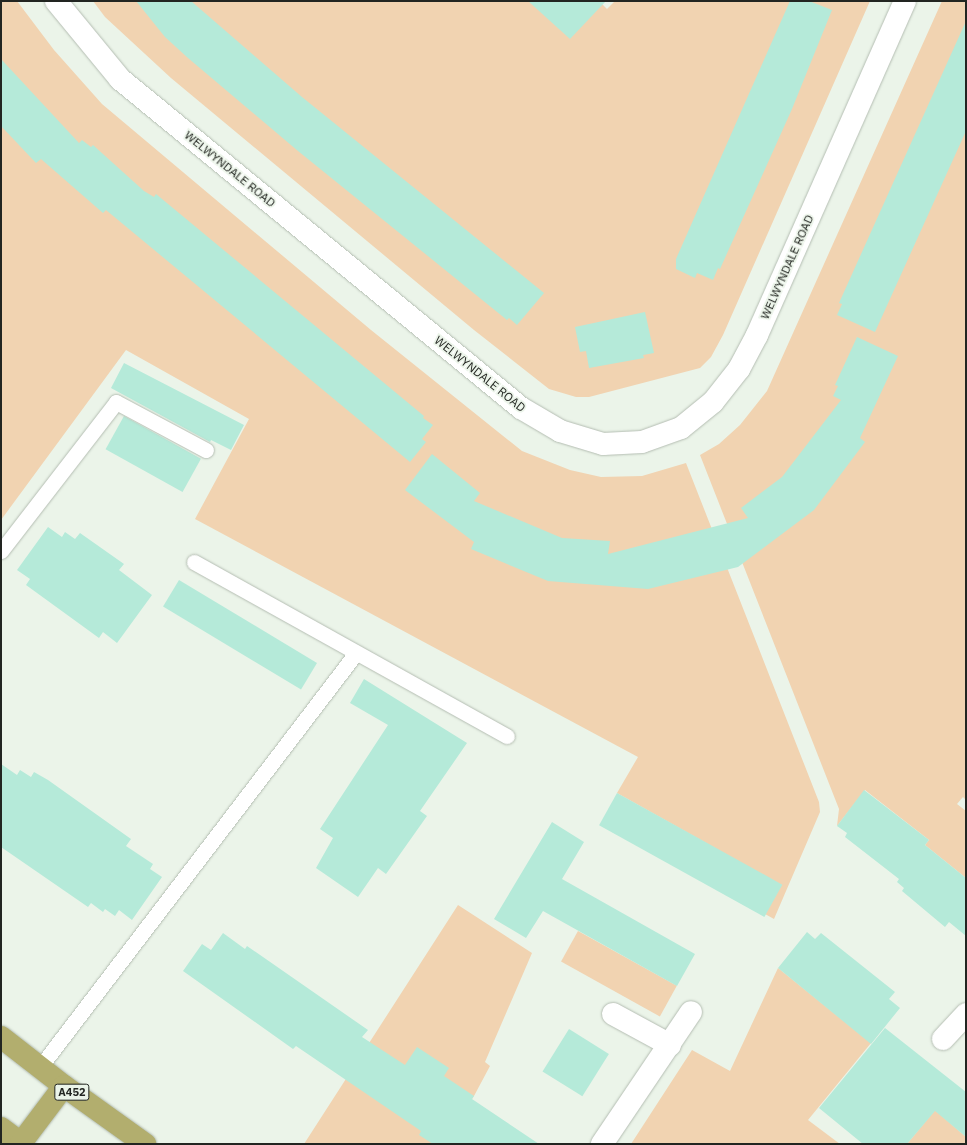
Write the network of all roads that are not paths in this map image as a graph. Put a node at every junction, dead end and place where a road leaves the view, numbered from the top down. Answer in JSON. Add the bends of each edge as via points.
{"nodes":[{"id":1,"x":56,"y":1,"type":"edge"},
{"id":2,"x":905,"y":1,"type":"edge"},
{"id":3,"x":206,"y":450,"type":"dead end"},
{"id":4,"x":1,"y":551,"type":"edge"},
{"id":5,"x":194,"y":562,"type":"dead end"},
{"id":6,"x":356,"y":653,"type":"junction"},
{"id":7,"x":507,"y":736,"type":"dead end"},
{"id":8,"x":691,"y":1012,"type":"dead end"},
{"id":9,"x":613,"y":1014,"type":"dead end"},
{"id":10,"x":966,"y":1014,"type":"edge"},
{"id":11,"x":1,"y":1037,"type":"edge"},
{"id":12,"x":944,"y":1039,"type":"dead end"},
{"id":13,"x":670,"y":1045,"type":"junction"},
{"id":14,"x":40,"y":1067,"type":"junction"},
{"id":15,"x":64,"y":1086,"type":"junction"},
{"id":16,"x":1,"y":1128,"type":"edge"},
{"id":17,"x":21,"y":1144,"type":"edge"},
{"id":18,"x":145,"y":1144,"type":"edge"},
{"id":19,"x":602,"y":1144,"type":"edge"}],
"edges":[{"from":1,"to":2,"type":"street","name":"WELWYNDALE ROAD","via":[[120,78],[521,408],[560,432],[603,444],[642,442],[681,428],[713,402],[739,369],[757,335]]},
{"from":3,"to":4,"type":"lane","via":[[116,402]]},
{"from":5,"to":6,"type":"lane"},
{"from":6,"to":7,"type":"lane"},
{"from":6,"to":14,"type":"lane"},
{"from":8,"to":13,"type":"street"},
{"from":9,"to":13,"type":"street"},
{"from":10,"to":12,"type":"street"},
{"from":11,"to":14,"type":"highway","number":"A452"},
{"from":13,"to":19,"type":"street"},
{"from":14,"to":15,"type":"highway","number":"A452"},
{"from":15,"to":17,"type":"highway"},
{"from":15,"to":18,"type":"highway","number":"A452"},
{"from":16,"to":17,"type":"highway"}]}
